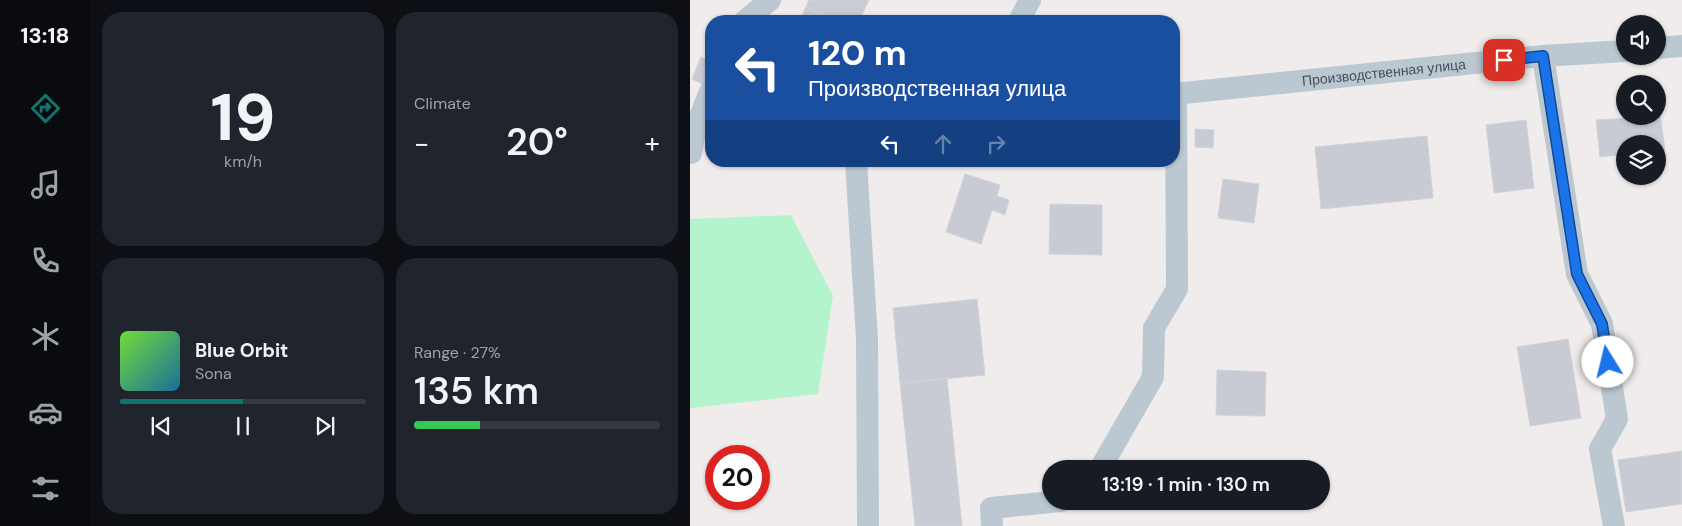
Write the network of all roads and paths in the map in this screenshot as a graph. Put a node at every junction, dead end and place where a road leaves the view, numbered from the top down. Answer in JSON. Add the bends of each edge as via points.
{"nodes":[{"id":1,"x":770,"y":0,"type":"edge"},
{"id":2,"x":1030,"y":0,"type":"edge"},
{"id":3,"x":751,"y":15,"type":"edge"},
{"id":4,"x":1022,"y":15,"type":"edge"},
{"id":5,"x":1682,"y":46,"type":"edge"},
{"id":6,"x":1666,"y":47,"type":"edge"},
{"id":7,"x":1616,"y":51,"type":"edge"},
{"id":8,"x":1543,"y":56,"type":"junction"},
{"id":9,"x":1180,"y":93,"type":"edge"},
{"id":10,"x":705,"y":104,"type":"edge"},
{"id":11,"x":698,"y":152,"type":"edge"},
{"id":12,"x":856,"y":167,"type":"edge"},
{"id":13,"x":1176,"y":167,"type":"edge"},
{"id":14,"x":1105,"y":460,"type":"edge"},
{"id":15,"x":1042,"y":503,"type":"edge"},
{"id":16,"x":868,"y":526,"type":"edge"},
{"id":17,"x":992,"y":526,"type":"edge"},
{"id":18,"x":1614,"y":526,"type":"edge"}],
"edges":[{"from":1,"to":3,"type":"street"},
{"from":2,"to":4,"type":"street"},
{"from":5,"to":6,"type":"street"},
{"from":7,"to":8,"type":"street","name":"Производственная улица"},
{"from":8,"to":9,"type":"street","name":"Производственная улица"},
{"from":8,"to":18,"type":"street","via":[[1577,274],[1602,324],[1617,419],[1600,449]]},
{"from":10,"to":11,"type":"street","via":[[696,127]]},
{"from":12,"to":16,"type":"street","via":[[867,339]]},
{"from":13,"to":14,"type":"street","via":[[1177,290],[1154,328],[1153,377]]},
{"from":15,"to":17,"type":"street","via":[[991,508]]}]}
